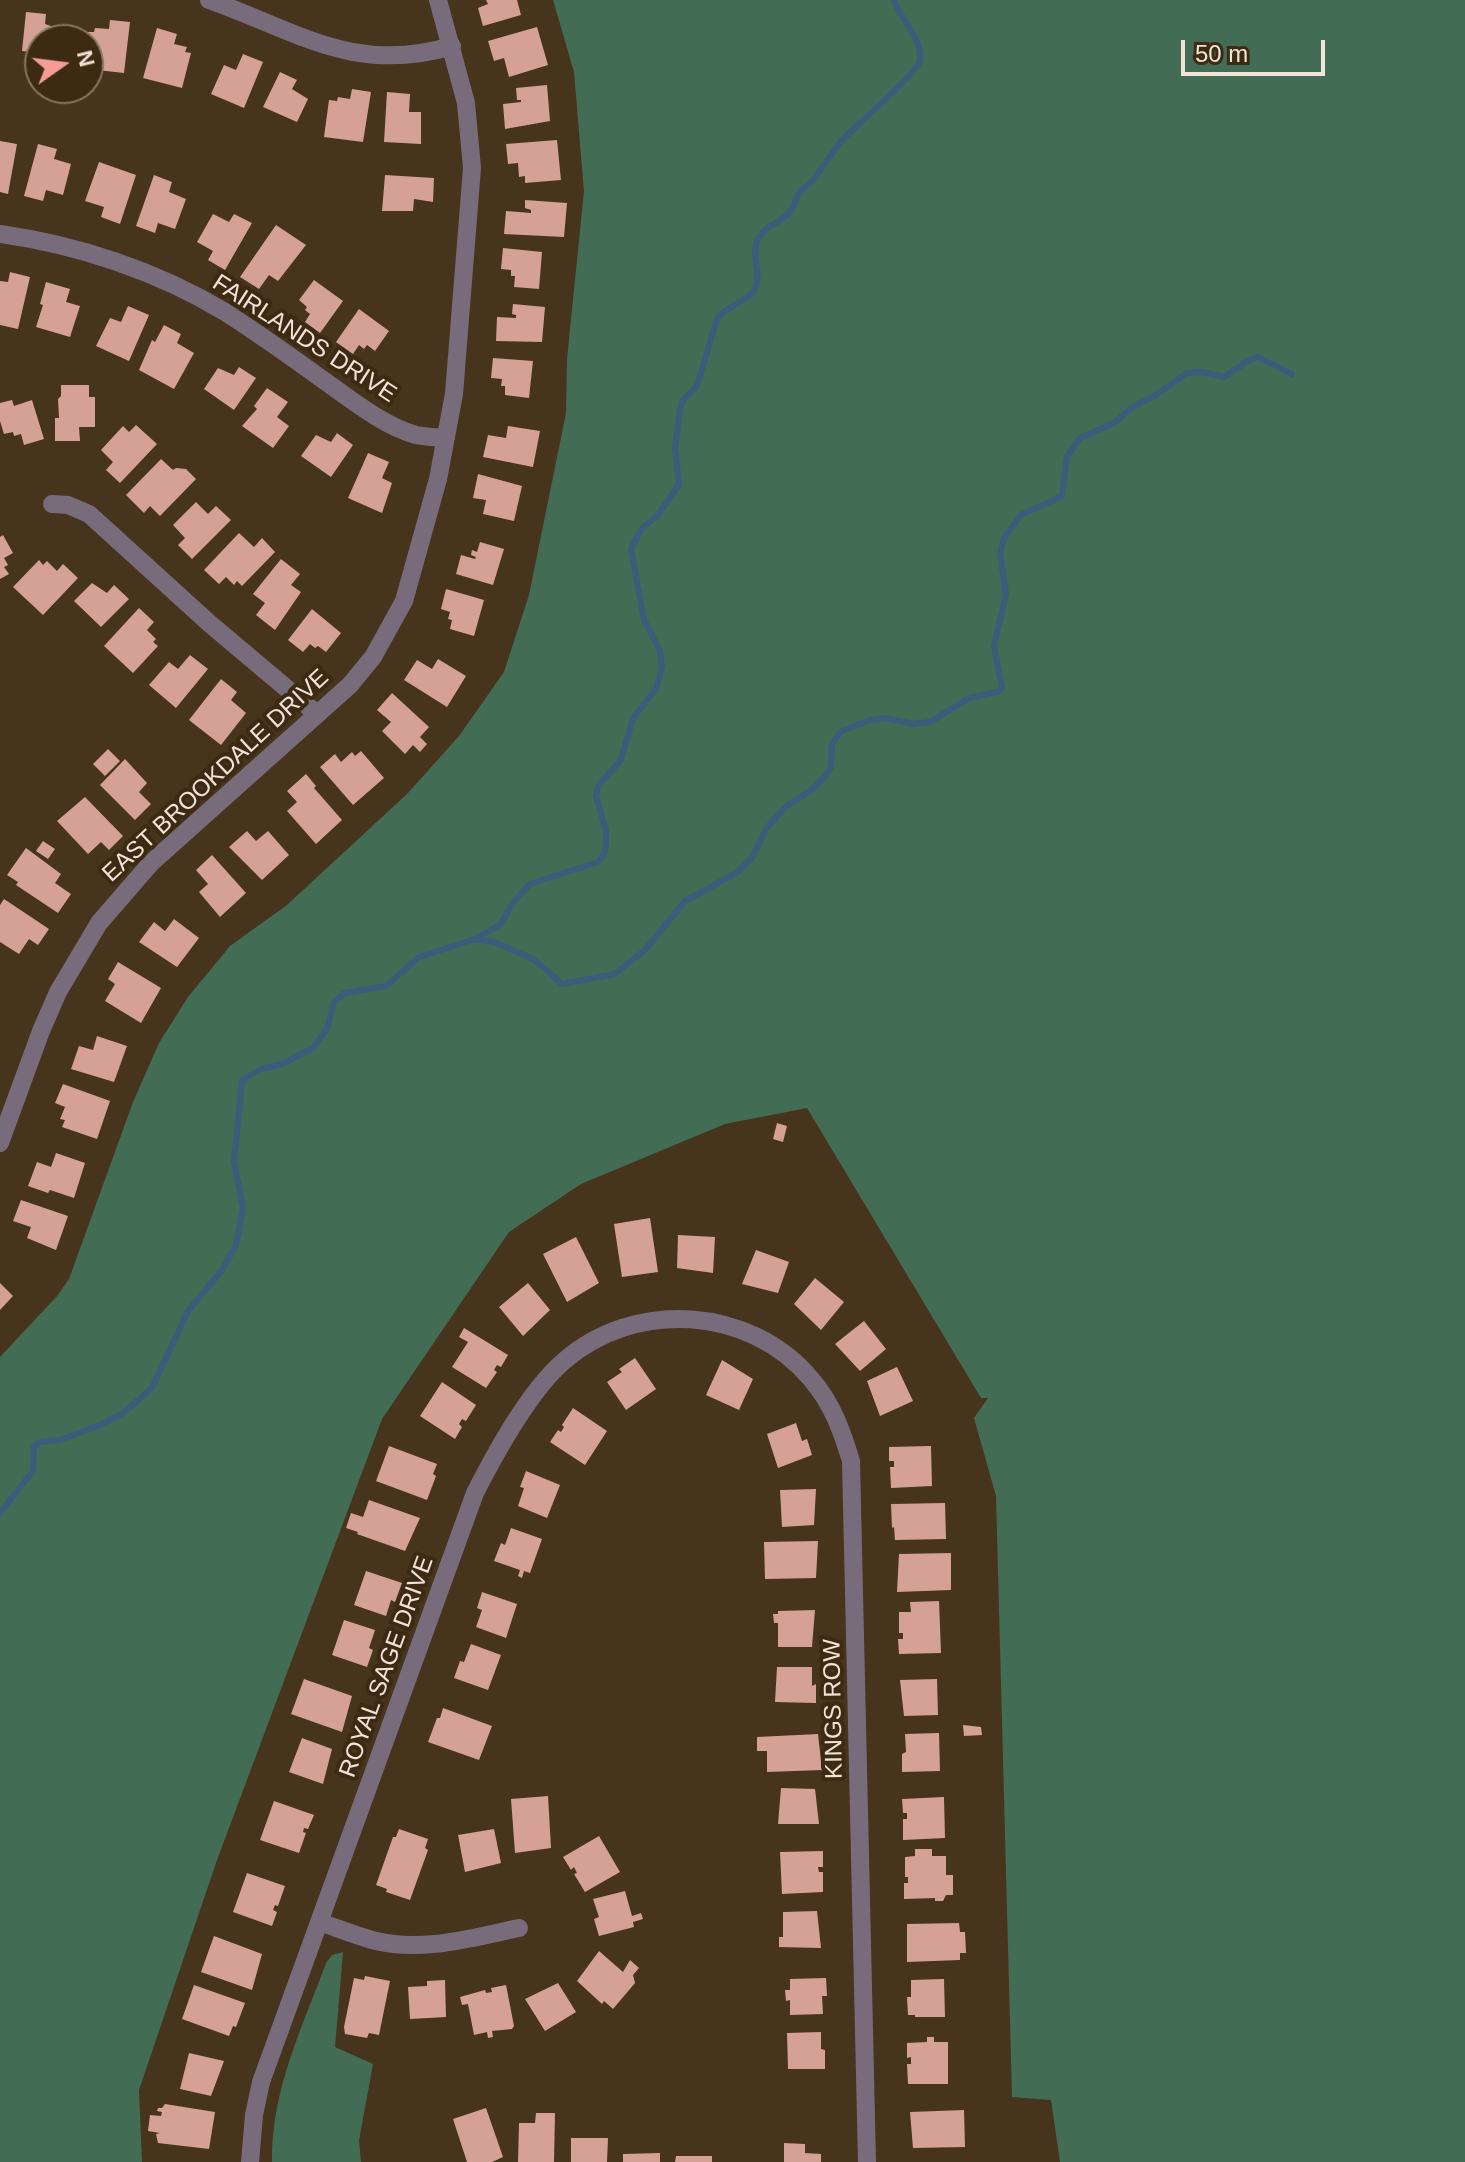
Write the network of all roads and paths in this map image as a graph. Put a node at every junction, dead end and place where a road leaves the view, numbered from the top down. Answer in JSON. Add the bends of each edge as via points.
{"nodes":[{"id":1,"x":209,"y":0,"type":"edge"},
{"id":2,"x":438,"y":0,"type":"edge"},
{"id":3,"x":452,"y":46,"type":"junction"},
{"id":4,"x":0,"y":234,"type":"edge"},
{"id":5,"x":446,"y":438,"type":"junction"},
{"id":6,"x":52,"y":504,"type":"dead end"},
{"id":7,"x":317,"y":714,"type":"junction"},
{"id":8,"x":0,"y":1143,"type":"edge"},
{"id":9,"x":714,"y":1322,"type":"joint"},
{"id":10,"x":319,"y":1922,"type":"junction"},
{"id":11,"x":519,"y":1928,"type":"dead end"},
{"id":12,"x":250,"y":2162,"type":"edge"},
{"id":13,"x":867,"y":2162,"type":"edge"}],
"edges":[{"from":1,"to":3,"type":"street","via":[[297,37],[359,54],[407,55]]},
{"from":2,"to":3,"type":"street","name":"EAST BROOKDALE DRIVE"},
{"from":3,"to":5,"type":"street","name":"EAST BROOKDALE DRIVE","via":[[466,103],[472,168]]},
{"from":4,"to":5,"type":"street","name":"FAIRLANDS DRIVE","via":[[100,256],[179,288],[254,331],[383,419],[416,435]]},
{"from":5,"to":7,"type":"street","name":"EAST BROOKDALE DRIVE","via":[[404,601],[373,657]]},
{"from":6,"to":7,"type":"street","via":[[89,514]]},
{"from":7,"to":8,"type":"street","name":"EAST BROOKDALE DRIVE","via":[[151,863],[99,923],[58,992]]},
{"from":9,"to":10,"type":"street","name":"ROYAL SAGE DRIVE","via":[[666,1318],[611,1332],[563,1362],[541,1385],[475,1493]]},
{"from":9,"to":13,"type":"street","name":"KINGS ROW","via":[[770,1344],[811,1379],[830,1404],[851,1461]]},
{"from":10,"to":11,"type":"street","via":[[401,1945],[431,1945]]},
{"from":10,"to":12,"type":"street","name":"ROYAL SAGE DRIVE","via":[[261,2082]]}]}
